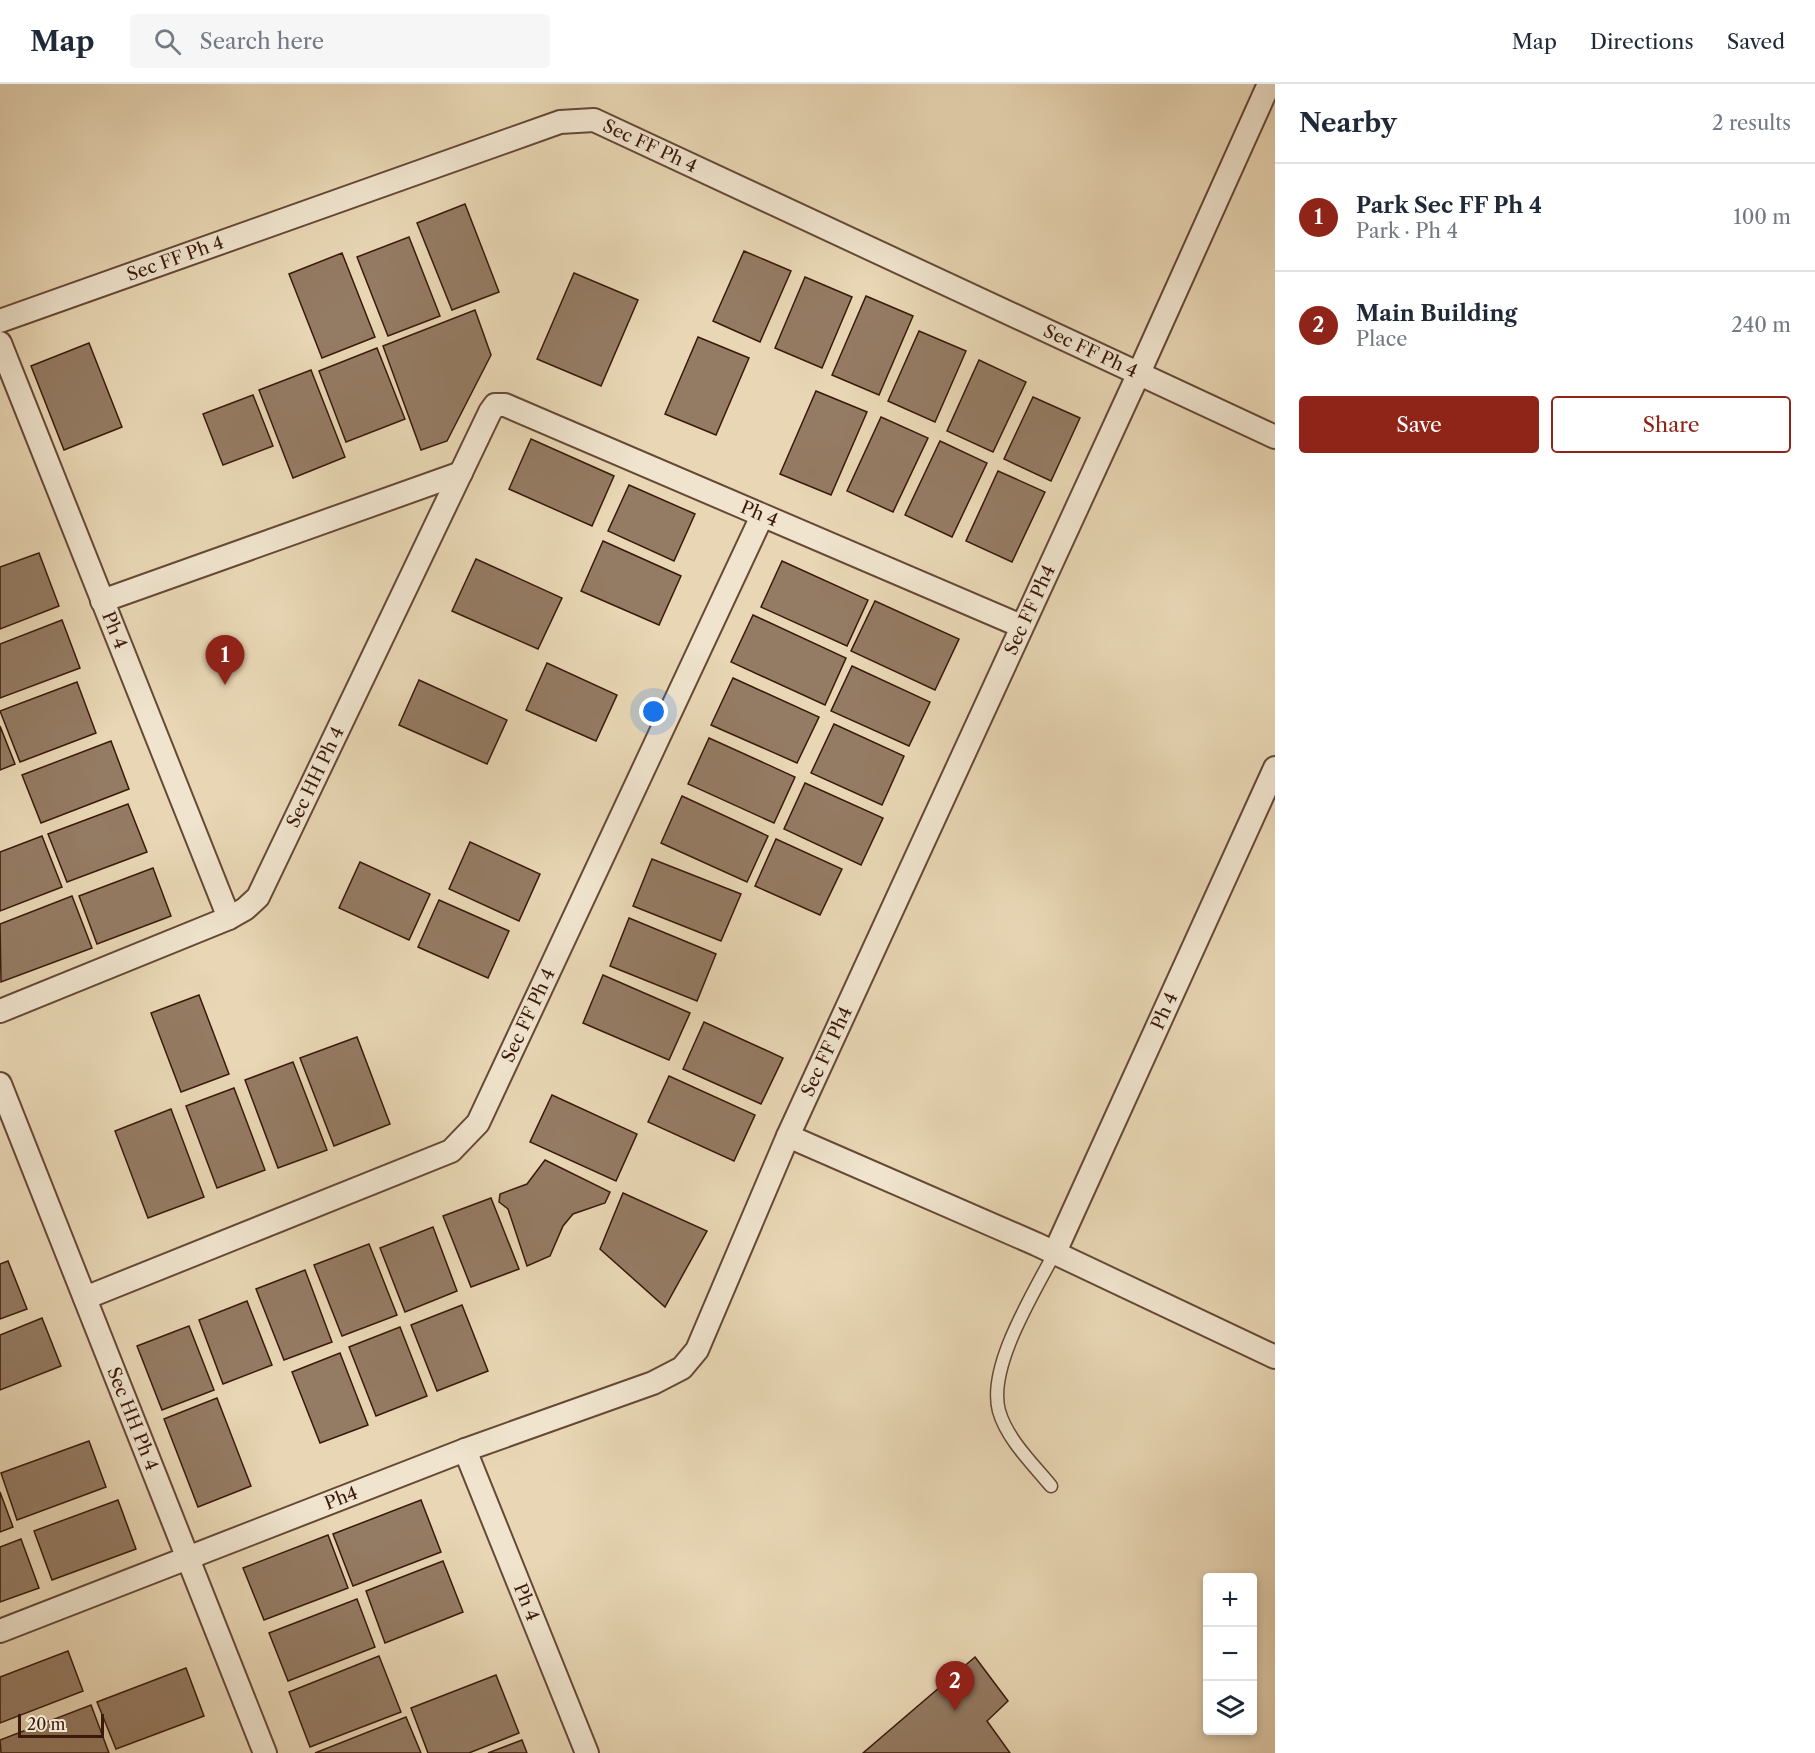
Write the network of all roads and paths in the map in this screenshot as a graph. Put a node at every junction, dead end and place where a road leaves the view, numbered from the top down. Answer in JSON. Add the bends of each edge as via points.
{"nodes":[{"id":1,"x":1268,"y":87,"type":"edge"},
{"id":2,"x":0,"y":321,"type":"edge"},
{"id":3,"x":0,"y":343,"type":"edge"},
{"id":4,"x":1138,"y":375,"type":"junction"},
{"id":5,"x":495,"y":405,"type":"joint"},
{"id":6,"x":1275,"y":437,"type":"edge"},
{"id":7,"x":461,"y":473,"type":"junction"},
{"id":8,"x":762,"y":516,"type":"junction"},
{"id":9,"x":102,"y":601,"type":"junction"},
{"id":10,"x":1021,"y":626,"type":"junction"},
{"id":11,"x":1275,"y":768,"type":"edge"},
{"id":12,"x":229,"y":918,"type":"junction"},
{"id":13,"x":0,"y":1011,"type":"edge"},
{"id":14,"x":0,"y":1084,"type":"edge"},
{"id":15,"x":788,"y":1136,"type":"junction"},
{"id":16,"x":1054,"y":1254,"type":"junction"},
{"id":17,"x":85,"y":1298,"type":"junction"},
{"id":18,"x":1275,"y":1357,"type":"edge"},
{"id":19,"x":682,"y":1368,"type":"joint"},
{"id":20,"x":465,"y":1450,"type":"junction"},
{"id":21,"x":1051,"y":1486,"type":"dead end"},
{"id":22,"x":186,"y":1558,"type":"junction"},
{"id":23,"x":0,"y":1631,"type":"edge"},
{"id":24,"x":265,"y":1753,"type":"edge"},
{"id":25,"x":587,"y":1753,"type":"edge"}],
"edges":[{"from":1,"to":4,"type":"street","name":"Sec FF Ph4"},
{"from":2,"to":4,"type":"street","name":"Sec FF Ph 4","via":[[560,122],[594,120]]},
{"from":3,"to":9,"type":"street","name":"Ph 4"},
{"from":4,"to":6,"type":"street","name":"Sec FF Ph 4"},
{"from":4,"to":10,"type":"street","name":"Sec FF Ph4"},
{"from":5,"to":7,"type":"street","name":"Sec HH Ph 4"},
{"from":5,"to":8,"type":"street","name":"Ph 4","via":[[505,405]]},
{"from":7,"to":9,"type":"street"},
{"from":7,"to":12,"type":"street","name":"Sec HH Ph 4","via":[[258,897]]},
{"from":8,"to":10,"type":"street","name":"Ph 4"},
{"from":8,"to":17,"type":"street","name":"Sec FF Ph 4","via":[[478,1123],[465,1139],[451,1151]]},
{"from":9,"to":12,"type":"street","name":"Ph 4"},
{"from":10,"to":15,"type":"street","name":"Sec FF Ph4"},
{"from":11,"to":16,"type":"street","name":"Ph 4"},
{"from":12,"to":13,"type":"street","name":"Sec HH Ph 4"},
{"from":14,"to":17,"type":"street","name":"Sec HH Ph 4"},
{"from":15,"to":16,"type":"street"},
{"from":15,"to":19,"type":"street","name":"Sec FF Ph4","via":[[697,1350]]},
{"from":16,"to":18,"type":"street"},
{"from":16,"to":21,"type":"lane","via":[[1012,1337],[997,1380],[999,1410],[1011,1437]]},
{"from":17,"to":22,"type":"street","name":"Sec HH Ph 4"},
{"from":19,"to":20,"type":"street","name":"Ph4","via":[[653,1383]]},
{"from":20,"to":22,"type":"street","name":"Ph4"},
{"from":20,"to":25,"type":"street","name":"Ph 4"},
{"from":22,"to":23,"type":"street","name":"Ph4"},
{"from":22,"to":24,"type":"street","name":"Sec HH Ph 4"}]}
